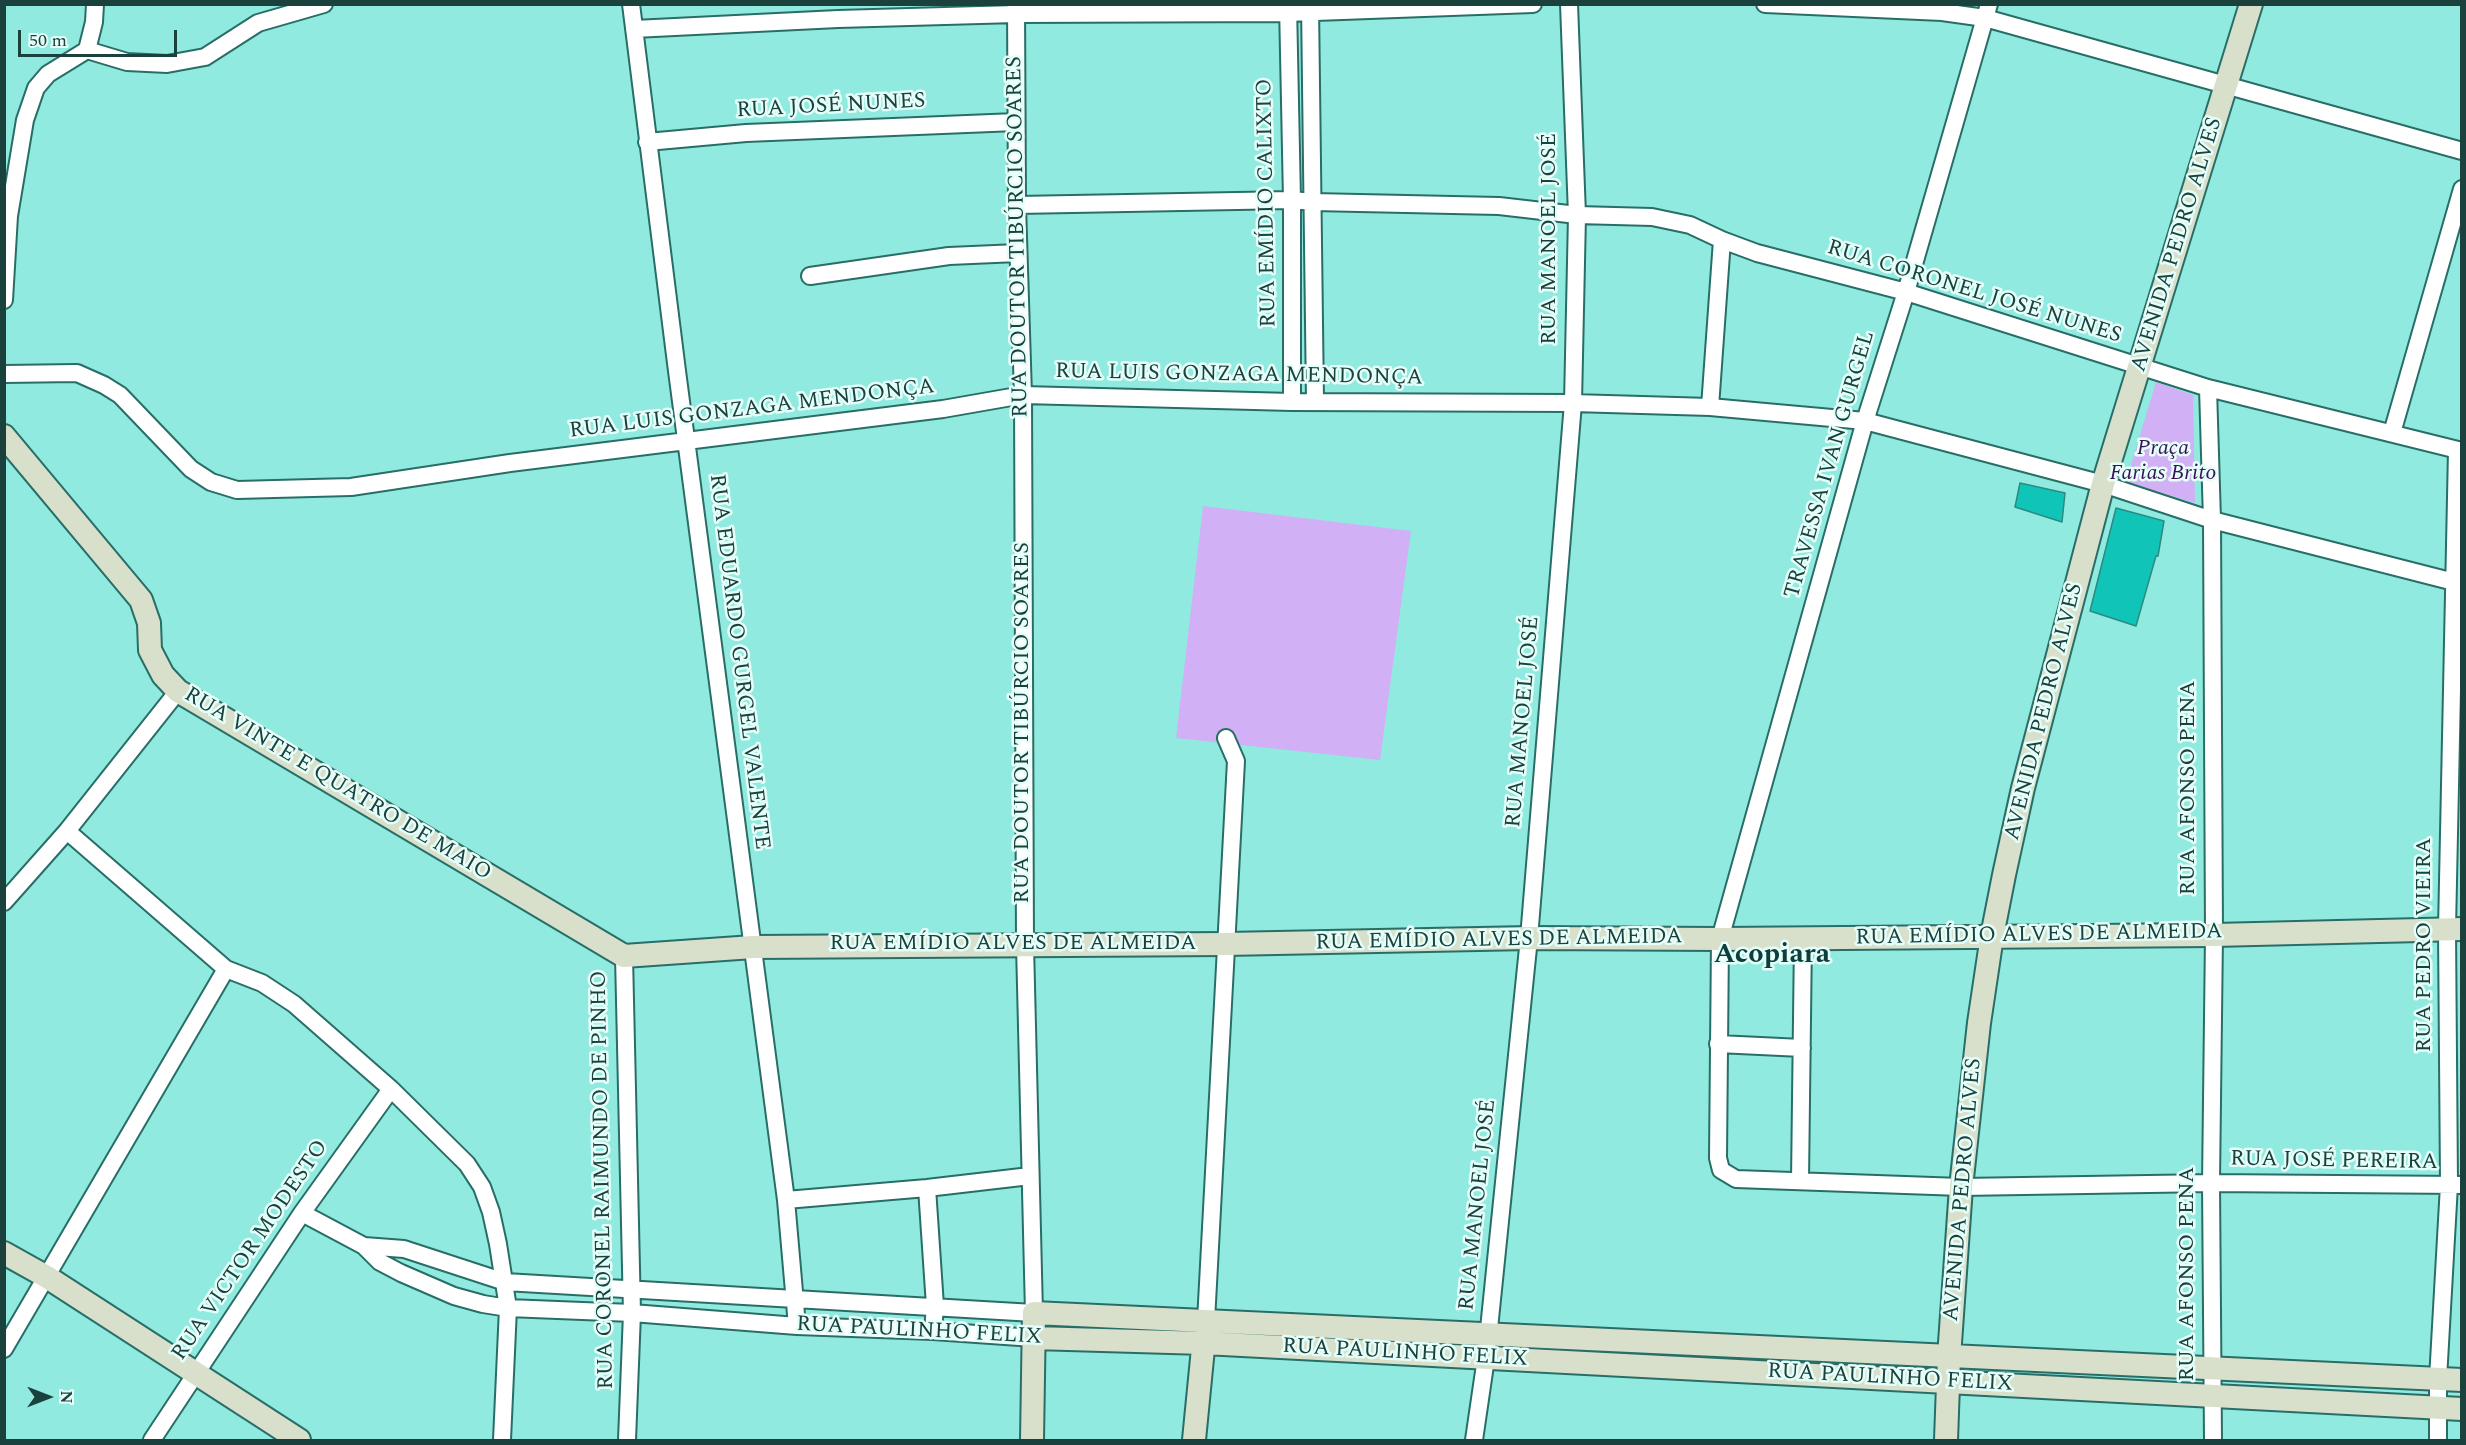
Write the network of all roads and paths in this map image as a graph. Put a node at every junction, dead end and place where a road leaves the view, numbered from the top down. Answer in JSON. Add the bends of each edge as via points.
{"nodes":[{"id":1,"x":95,"y":4,"type":"edge"},
{"id":2,"x":324,"y":4,"type":"edge"},
{"id":3,"x":631,"y":4,"type":"edge"},
{"id":4,"x":1533,"y":4,"type":"edge"},
{"id":5,"x":1569,"y":4,"type":"edge"},
{"id":6,"x":1765,"y":4,"type":"edge"},
{"id":7,"x":2251,"y":4,"type":"edge"},
{"id":8,"x":1310,"y":8,"type":"edge"},
{"id":9,"x":1288,"y":9,"type":"edge"},
{"id":10,"x":1016,"y":10,"type":"edge"},
{"id":11,"x":1987,"y":11,"type":"edge"},
{"id":12,"x":838,"y":12,"type":"edge"},
{"id":13,"x":634,"y":28,"type":"junction"},
{"id":14,"x":87,"y":50,"type":"junction"},
{"id":15,"x":2227,"y":87,"type":"junction"},
{"id":16,"x":1016,"y":122,"type":"junction"},
{"id":17,"x":647,"y":142,"type":"junction"},
{"id":18,"x":2462,"y":151,"type":"edge"},
{"id":19,"x":2462,"y":189,"type":"edge"},
{"id":20,"x":1292,"y":200,"type":"junction"},
{"id":21,"x":1313,"y":202,"type":"junction"},
{"id":22,"x":1017,"y":205,"type":"junction"},
{"id":23,"x":1577,"y":215,"type":"junction"},
{"id":24,"x":1722,"y":240,"type":"junction"},
{"id":25,"x":1018,"y":253,"type":"junction"},
{"id":26,"x":810,"y":276,"type":"dead end"},
{"id":27,"x":1906,"y":292,"type":"junction"},
{"id":28,"x":4,"y":300,"type":"edge"},
{"id":29,"x":2140,"y":367,"type":"junction"},
{"id":30,"x":4,"y":374,"type":"edge"},
{"id":31,"x":2208,"y":388,"type":"junction"},
{"id":32,"x":1023,"y":395,"type":"junction"},
{"id":33,"x":1292,"y":402,"type":"junction"},
{"id":34,"x":1315,"y":402,"type":"junction"},
{"id":35,"x":1573,"y":403,"type":"junction"},
{"id":36,"x":1710,"y":407,"type":"junction"},
{"id":37,"x":1865,"y":421,"type":"junction"},
{"id":38,"x":2392,"y":433,"type":"junction"},
{"id":39,"x":4,"y":436,"type":"edge"},
{"id":40,"x":687,"y":441,"type":"junction"},
{"id":41,"x":2459,"y":451,"type":"edge"},
{"id":42,"x":2103,"y":484,"type":"junction"},
{"id":43,"x":2212,"y":520,"type":"junction"},
{"id":44,"x":2459,"y":584,"type":"edge"},
{"id":45,"x":178,"y":691,"type":"junction"},
{"id":46,"x":1226,"y":738,"type":"dead end"},
{"id":47,"x":67,"y":831,"type":"junction"},
{"id":48,"x":4,"y":902,"type":"edge"},
{"id":49,"x":2454,"y":929,"type":"edge"},
{"id":50,"x":2214,"y":935,"type":"junction"},
{"id":51,"x":1992,"y":936,"type":"junction"},
{"id":52,"x":1529,"y":938,"type":"junction"},
{"id":53,"x":1803,"y":938,"type":"junction"},
{"id":54,"x":1720,"y":939,"type":"junction"},
{"id":55,"x":1226,"y":944,"type":"junction"},
{"id":56,"x":1025,"y":945,"type":"junction"},
{"id":57,"x":753,"y":946,"type":"junction"},
{"id":58,"x":624,"y":956,"type":"junction"},
{"id":59,"x":226,"y":969,"type":"junction"},
{"id":60,"x":1718,"y":1044,"type":"junction"},
{"id":61,"x":1802,"y":1047,"type":"junction"},
{"id":62,"x":391,"y":1089,"type":"junction"},
{"id":63,"x":1030,"y":1176,"type":"junction"},
{"id":64,"x":1800,"y":1181,"type":"junction"},
{"id":65,"x":2211,"y":1183,"type":"junction"},
{"id":66,"x":2455,"y":1185,"type":"edge"},
{"id":67,"x":1961,"y":1187,"type":"junction"},
{"id":68,"x":927,"y":1188,"type":"junction"},
{"id":69,"x":786,"y":1200,"type":"junction"},
{"id":70,"x":302,"y":1213,"type":"junction"},
{"id":71,"x":364,"y":1246,"type":"junction"},
{"id":72,"x":4,"y":1253,"type":"edge"},
{"id":73,"x":47,"y":1276,"type":"junction"},
{"id":74,"x":505,"y":1282,"type":"junction"},
{"id":75,"x":632,"y":1291,"type":"junction"},
{"id":76,"x":796,"y":1300,"type":"junction"},
{"id":77,"x":935,"y":1306,"type":"junction"},
{"id":78,"x":508,"y":1308,"type":"junction"},
{"id":79,"x":632,"y":1313,"type":"junction"},
{"id":80,"x":1034,"y":1313,"type":"junction"},
{"id":81,"x":1206,"y":1321,"type":"junction"},
{"id":82,"x":797,"y":1326,"type":"junction"},
{"id":83,"x":933,"y":1331,"type":"junction"},
{"id":84,"x":1488,"y":1333,"type":"junction"},
{"id":85,"x":1034,"y":1338,"type":"junction"},
{"id":86,"x":1204,"y":1344,"type":"junction"},
{"id":87,"x":4,"y":1348,"type":"edge"},
{"id":88,"x":1949,"y":1357,"type":"junction"},
{"id":89,"x":1486,"y":1358,"type":"junction"},
{"id":90,"x":2213,"y":1368,"type":"junction"},
{"id":91,"x":195,"y":1372,"type":"junction"},
{"id":92,"x":2438,"y":1379,"type":"junction"},
{"id":93,"x":2462,"y":1380,"type":"edge"},
{"id":94,"x":1948,"y":1382,"type":"junction"},
{"id":95,"x":2212,"y":1397,"type":"junction"},
{"id":96,"x":2439,"y":1408,"type":"junction"},
{"id":97,"x":2462,"y":1409,"type":"edge"},
{"id":98,"x":152,"y":1440,"type":"edge"},
{"id":99,"x":299,"y":1440,"type":"edge"},
{"id":100,"x":502,"y":1440,"type":"edge"},
{"id":101,"x":627,"y":1440,"type":"edge"},
{"id":102,"x":1032,"y":1440,"type":"edge"},
{"id":103,"x":1194,"y":1440,"type":"edge"},
{"id":104,"x":1474,"y":1440,"type":"edge"},
{"id":105,"x":1946,"y":1440,"type":"edge"},
{"id":106,"x":2213,"y":1440,"type":"edge"},
{"id":107,"x":2438,"y":1440,"type":"edge"}],
"edges":[{"from":1,"to":14,"type":"street"},
{"from":2,"to":14,"type":"street","via":[[258,22],[205,57],[167,64],[128,62]]},
{"from":3,"to":13,"type":"street","name":"RUA EDUARDO GURGEL VALENTE"},
{"from":4,"to":8,"type":"street"},
{"from":5,"to":23,"type":"street","name":"RUA MANOEL JOSÉ"},
{"from":6,"to":11,"type":"street"},
{"from":7,"to":15,"type":"main road","name":"AVENIDA PEDRO ALVES"},
{"from":8,"to":9,"type":"street"},
{"from":8,"to":21,"type":"street","name":"RUA EMÍDIO CALIXTO"},
{"from":9,"to":10,"type":"street"},
{"from":9,"to":20,"type":"street","name":"RUA EMÍDIO CALIXTO"},
{"from":10,"to":12,"type":"street"},
{"from":10,"to":16,"type":"street","name":"RUA DOUTOR TIBÚRCIO SOARES"},
{"from":11,"to":15,"type":"street"},
{"from":11,"to":27,"type":"street","name":"TRAVESSA IVAN GURGEL"},
{"from":12,"to":13,"type":"street"},
{"from":13,"to":17,"type":"street","name":"RUA EDUARDO GURGEL VALENTE"},
{"from":14,"to":28,"type":"street","via":[[48,74],[36,88],[9,216]]},
{"from":15,"to":18,"type":"street"},
{"from":15,"to":29,"type":"main road","name":"AVENIDA PEDRO ALVES"},
{"from":16,"to":17,"type":"street","name":"RUA JOSÉ NUNES","via":[[747,133]]},
{"from":16,"to":22,"type":"street","name":"RUA DOUTOR TIBÚRCIO SOARES"},
{"from":17,"to":40,"type":"street","name":"RUA EDUARDO GURGEL VALENTE"},
{"from":19,"to":38,"type":"street"},
{"from":20,"to":21,"type":"street","name":"RUA CORONEL JOSÉ NUNES"},
{"from":20,"to":22,"type":"street","name":"RUA CORONEL JOSÉ NUNES"},
{"from":20,"to":33,"type":"street","name":"RUA EMÍDIO CALIXTO"},
{"from":21,"to":23,"type":"street","name":"RUA CORONEL JOSÉ NUNES","via":[[1499,206]]},
{"from":21,"to":34,"type":"street","name":"RUA EMÍDIO CALIXTO"},
{"from":22,"to":25,"type":"street","name":"RUA DOUTOR TIBÚRCIO SOARES"},
{"from":23,"to":24,"type":"street","name":"RUA CORONEL JOSÉ NUNES","via":[[1652,217],[1690,225]]},
{"from":23,"to":35,"type":"street","name":"RUA MANOEL JOSÉ"},
{"from":24,"to":27,"type":"street","name":"RUA CORONEL JOSÉ NUNES"},
{"from":24,"to":36,"type":"street"},
{"from":25,"to":26,"type":"street","via":[[949,256]]},
{"from":25,"to":32,"type":"street","name":"RUA DOUTOR TIBÚRCIO SOARES"},
{"from":27,"to":29,"type":"street","name":"RUA CORONEL JOSÉ NUNES"},
{"from":27,"to":37,"type":"street","name":"TRAVESSA IVAN GURGEL"},
{"from":29,"to":31,"type":"street","name":"RUA CORONEL JOSÉ NUNES"},
{"from":29,"to":42,"type":"main road","name":"AVENIDA PEDRO ALVES"},
{"from":30,"to":40,"type":"street","name":"RUA LUIS GONZAGA MENDONÇA","via":[[77,373],[104,385],[120,395],[190,469],[211,482],[237,490],[351,487]]},
{"from":31,"to":38,"type":"street","name":"RUA CORONEL JOSÉ NUNES"},
{"from":31,"to":43,"type":"street","name":"RUA AFONSO PENA"},
{"from":32,"to":33,"type":"street","name":"RUA LUIS GONZAGA MENDONÇA"},
{"from":32,"to":40,"type":"street","name":"RUA LUIS GONZAGA MENDONÇA","via":[[943,409]]},
{"from":32,"to":56,"type":"street","name":"RUA DOUTOR TIBÚRCIO SOARES"},
{"from":33,"to":34,"type":"street","name":"RUA LUIS GONZAGA MENDONÇA"},
{"from":34,"to":35,"type":"street","name":"RUA LUIS GONZAGA MENDONÇA"},
{"from":35,"to":36,"type":"street","name":"RUA LUIS GONZAGA MENDONÇA"},
{"from":35,"to":52,"type":"street","name":"RUA MANOEL JOSÉ"},
{"from":36,"to":37,"type":"street","name":"RUA LUIS GONZAGA MENDONÇA"},
{"from":37,"to":42,"type":"street","name":"RUA LUIS GONZAGA MENDONÇA"},
{"from":37,"to":54,"type":"street","name":"TRAVESSA IVAN GURGEL"},
{"from":38,"to":41,"type":"street","name":"RUA CORONEL JOSÉ NUNES"},
{"from":39,"to":45,"type":"main road","name":"RUA VINTE E QUATRO DE MAIO","via":[[141,600],[150,650],[162,675]]},
{"from":40,"to":57,"type":"street","name":"RUA EDUARDO GURGEL VALENTE"},
{"from":41,"to":44,"type":"street","name":"RUA PEDRO VIEIRA"},
{"from":42,"to":43,"type":"street","name":"RUA LUIS GONZAGA MENDONÇA"},
{"from":42,"to":51,"type":"main road","name":"AVENIDA PEDRO ALVES","via":[[2023,788]]},
{"from":43,"to":44,"type":"street","name":"RUA LUIS GONZAGA MENDONÇA"},
{"from":43,"to":50,"type":"street","name":"RUA AFONSO PENA"},
{"from":44,"to":49,"type":"street","name":"RUA PEDRO VIEIRA"},
{"from":45,"to":47,"type":"street"},
{"from":45,"to":58,"type":"main road","name":"RUA VINTE E QUATRO DE MAIO"},
{"from":46,"to":55,"type":"street","via":[[1236,761]]},
{"from":47,"to":48,"type":"street"},
{"from":47,"to":59,"type":"street"},
{"from":49,"to":50,"type":"main road","name":"RUA EMÍDIO ALVES DE ALMEIDA"},
{"from":49,"to":66,"type":"street","name":"RUA PEDRO VIEIRA"},
{"from":50,"to":51,"type":"main road","name":"RUA EMÍDIO ALVES DE ALMEIDA"},
{"from":50,"to":65,"type":"street","name":"RUA AFONSO PENA"},
{"from":51,"to":53,"type":"main road","name":"RUA EMÍDIO ALVES DE ALMEIDA"},
{"from":51,"to":67,"type":"main road","name":"AVENIDA PEDRO ALVES"},
{"from":52,"to":54,"type":"main road","name":"RUA EMÍDIO ALVES DE ALMEIDA"},
{"from":52,"to":55,"type":"main road","name":"RUA EMÍDIO ALVES DE ALMEIDA"},
{"from":52,"to":84,"type":"street","name":"RUA MANOEL JOSÉ"},
{"from":53,"to":54,"type":"main road","name":"RUA EMÍDIO ALVES DE ALMEIDA"},
{"from":53,"to":61,"type":"street"},
{"from":54,"to":60,"type":"street","name":"RUA JOSÉ PEREIRA"},
{"from":55,"to":56,"type":"main road","name":"RUA EMÍDIO ALVES DE ALMEIDA"},
{"from":55,"to":81,"type":"street"},
{"from":56,"to":57,"type":"main road","name":"RUA EMÍDIO ALVES DE ALMEIDA"},
{"from":56,"to":63,"type":"street","name":"RUA DOUTOR TIBÚRCIO SOARES"},
{"from":57,"to":58,"type":"main road"},
{"from":57,"to":69,"type":"street","name":"RUA EDUARDO GURGEL VALENTE"},
{"from":58,"to":75,"type":"street","name":"RUA CORONEL RAIMUNDO DE PINHO"},
{"from":59,"to":62,"type":"street","via":[[262,983],[294,1004]]},
{"from":59,"to":73,"type":"street"},
{"from":60,"to":61,"type":"street"},
{"from":60,"to":64,"type":"street","name":"RUA JOSÉ PEREIRA","via":[[1721,1170],[1736,1179]]},
{"from":61,"to":64,"type":"street"},
{"from":62,"to":70,"type":"street","name":"RUA VICTOR MODESTO"},
{"from":62,"to":74,"type":"street","via":[[467,1164],[482,1187]]},
{"from":63,"to":68,"type":"street"},
{"from":63,"to":80,"type":"street","name":"RUA DOUTOR TIBÚRCIO SOARES"},
{"from":64,"to":67,"type":"street","name":"RUA JOSÉ PEREIRA"},
{"from":65,"to":66,"type":"street","name":"RUA JOSÉ PEREIRA"},
{"from":65,"to":67,"type":"street","name":"RUA JOSÉ PEREIRA"},
{"from":65,"to":90,"type":"street","name":"RUA AFONSO PENA"},
{"from":66,"to":92,"type":"street","name":"RUA PEDRO VIEIRA"},
{"from":67,"to":88,"type":"main road","name":"AVENIDA PEDRO ALVES"},
{"from":68,"to":69,"type":"street"},
{"from":68,"to":77,"type":"street"},
{"from":69,"to":76,"type":"street","name":"RUA EDUARDO GURGEL VALENTE"},
{"from":70,"to":71,"type":"street","name":"RUA PAULINHO FELIX"},
{"from":70,"to":91,"type":"street","name":"RUA VICTOR MODESTO"},
{"from":71,"to":74,"type":"street","name":"RUA PAULINHO FELIX","via":[[404,1249]]},
{"from":71,"to":78,"type":"street","name":"RUA PAULINHO FELIX","via":[[380,1262],[454,1296]]},
{"from":72,"to":73,"type":"main road"},
{"from":73,"to":87,"type":"street"},
{"from":73,"to":91,"type":"main road"},
{"from":74,"to":75,"type":"street","name":"RUA PAULINHO FELIX"},
{"from":74,"to":78,"type":"street"},
{"from":75,"to":76,"type":"street","name":"RUA PAULINHO FELIX"},
{"from":75,"to":79,"type":"street","name":"RUA CORONEL RAIMUNDO DE PINHO"},
{"from":76,"to":77,"type":"street","name":"RUA PAULINHO FELIX"},
{"from":76,"to":82,"type":"street","name":"RUA EDUARDO GURGEL VALENTE"},
{"from":77,"to":80,"type":"street","name":"RUA PAULINHO FELIX"},
{"from":77,"to":83,"type":"street"},
{"from":78,"to":79,"type":"street","name":"RUA PAULINHO FELIX"},
{"from":78,"to":100,"type":"street"},
{"from":79,"to":82,"type":"street","name":"RUA PAULINHO FELIX"},
{"from":79,"to":101,"type":"street","name":"RUA CORONEL RAIMUNDO DE PINHO"},
{"from":80,"to":81,"type":"main road","name":"RUA PAULINHO FELIX"},
{"from":80,"to":85,"type":"main road","name":"RUA DOUTOR TIBÚRCIO SOARES"},
{"from":81,"to":84,"type":"main road","name":"RUA PAULINHO FELIX"},
{"from":81,"to":86,"type":"main road"},
{"from":82,"to":83,"type":"street","name":"RUA PAULINHO FELIX"},
{"from":83,"to":85,"type":"street","name":"RUA PAULINHO FELIX"},
{"from":84,"to":88,"type":"main road","name":"RUA PAULINHO FELIX"},
{"from":84,"to":89,"type":"street","name":"RUA MANOEL JOSÉ"},
{"from":85,"to":86,"type":"main road","name":"RUA PAULINHO FELIX"},
{"from":85,"to":102,"type":"main road","name":"RUA DOUTOR TIBÚRCIO SOARES"},
{"from":86,"to":89,"type":"main road","name":"RUA PAULINHO FELIX"},
{"from":86,"to":103,"type":"main road"},
{"from":88,"to":90,"type":"main road","name":"RUA PAULINHO FELIX"},
{"from":88,"to":94,"type":"main road","name":"AVENIDA PEDRO ALVES"},
{"from":89,"to":94,"type":"main road","name":"RUA PAULINHO FELIX"},
{"from":89,"to":104,"type":"street","name":"RUA MANOEL JOSÉ"},
{"from":90,"to":92,"type":"main road","name":"RUA PAULINHO FELIX"},
{"from":90,"to":95,"type":"street","name":"RUA AFONSO PENA"},
{"from":91,"to":98,"type":"street","name":"RUA VICTOR MODESTO"},
{"from":91,"to":99,"type":"main road"},
{"from":92,"to":93,"type":"main road","name":"RUA PAULINHO FELIX"},
{"from":92,"to":96,"type":"street","name":"RUA PEDRO VIEIRA"},
{"from":94,"to":95,"type":"main road","name":"RUA PAULINHO FELIX"},
{"from":94,"to":105,"type":"main road","name":"AVENIDA PEDRO ALVES"},
{"from":95,"to":96,"type":"main road","name":"RUA PAULINHO FELIX"},
{"from":95,"to":106,"type":"street","name":"RUA AFONSO PENA"},
{"from":96,"to":97,"type":"main road","name":"RUA PAULINHO FELIX"},
{"from":96,"to":107,"type":"street","name":"RUA PEDRO VIEIRA"}]}
